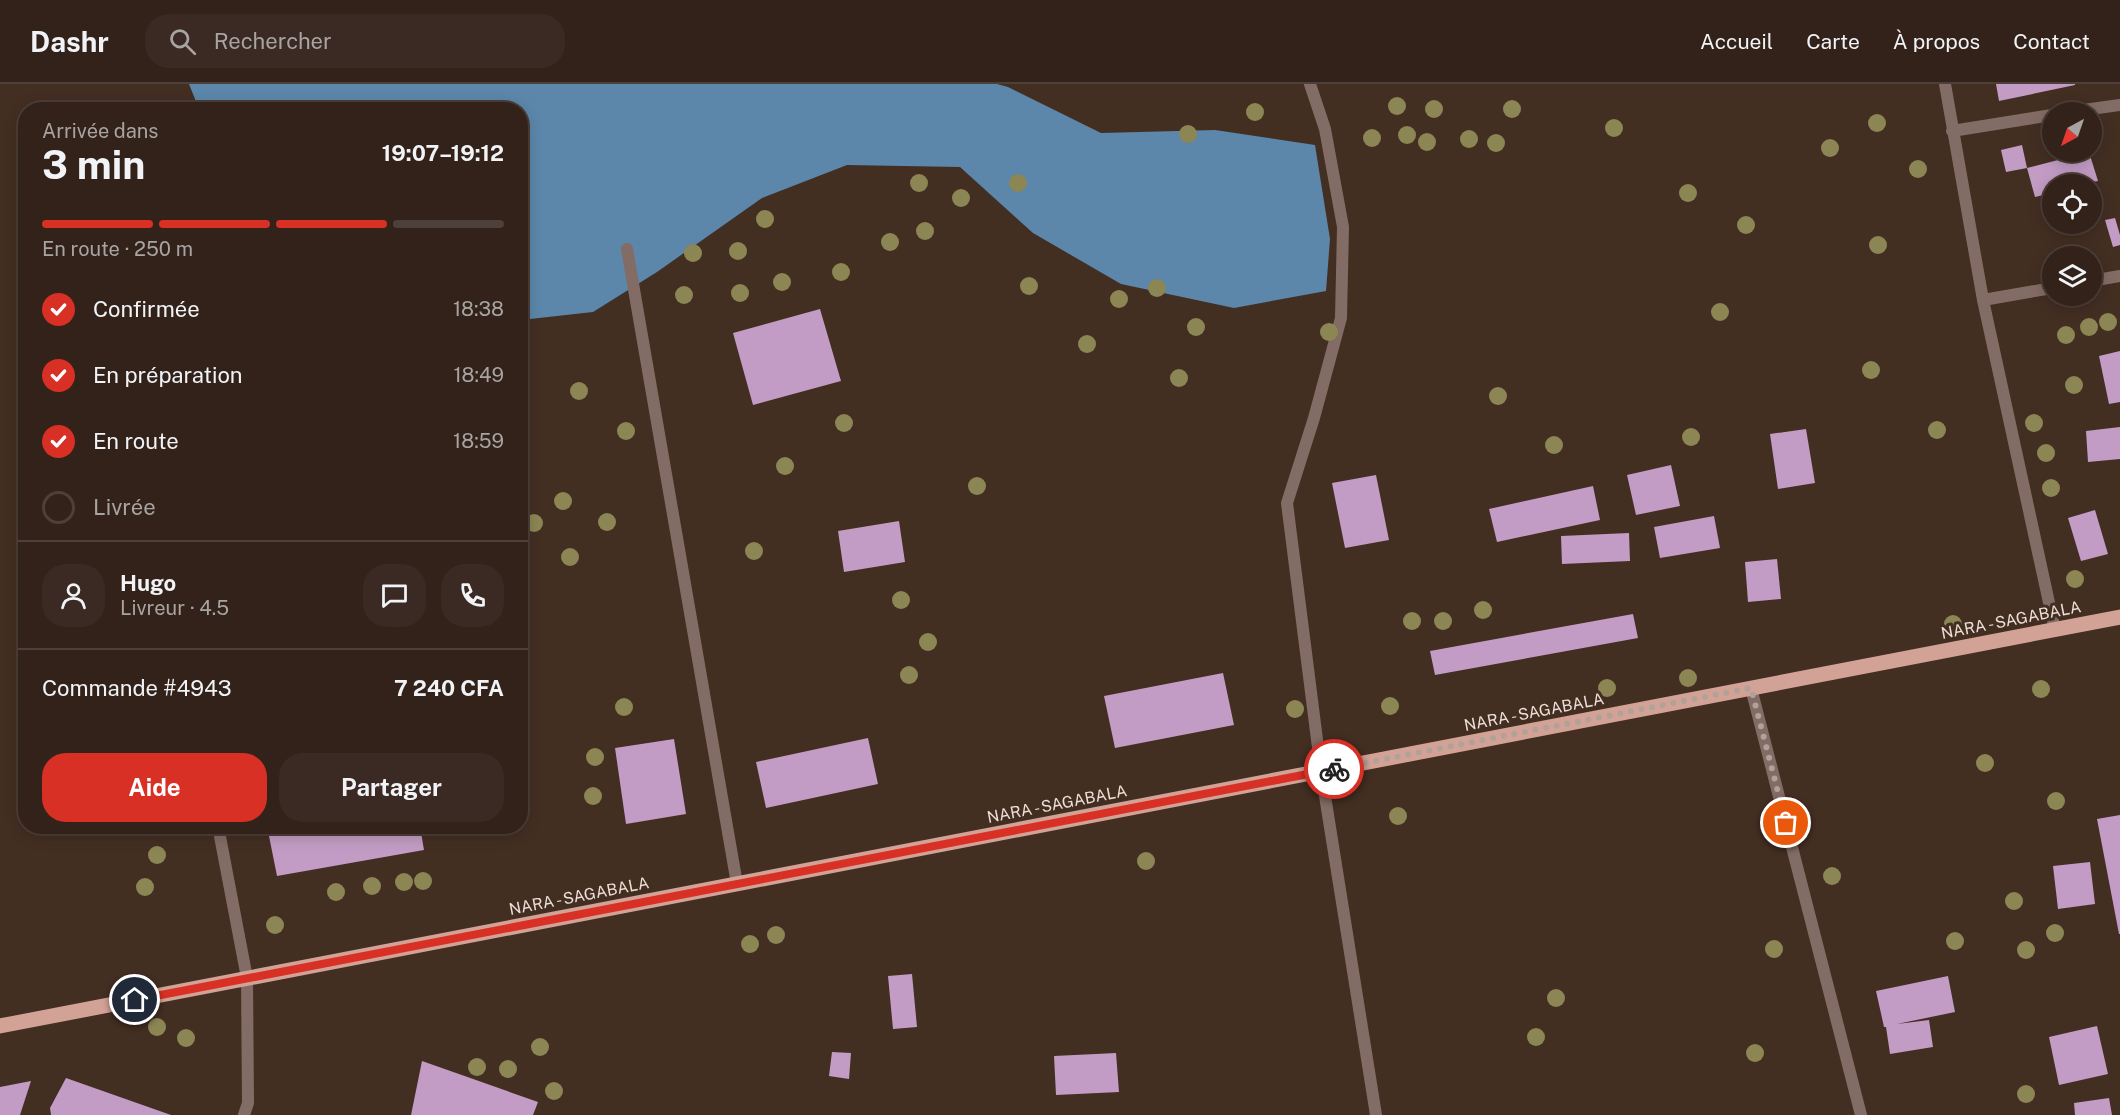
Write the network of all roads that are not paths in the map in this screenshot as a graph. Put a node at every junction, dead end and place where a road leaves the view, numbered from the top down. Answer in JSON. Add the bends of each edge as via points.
{"nodes":[{"id":1,"x":1310,"y":84,"type":"edge"},
{"id":2,"x":1945,"y":84,"type":"edge"},
{"id":3,"x":2120,"y":105,"type":"edge"},
{"id":4,"x":2102,"y":107,"type":"edge"},
{"id":5,"x":2042,"y":117,"type":"edge"},
{"id":6,"x":1952,"y":131,"type":"junction"},
{"id":7,"x":627,"y":249,"type":"dead end"},
{"id":8,"x":2120,"y":276,"type":"edge"},
{"id":9,"x":2102,"y":279,"type":"edge"},
{"id":10,"x":2042,"y":290,"type":"edge"},
{"id":11,"x":1983,"y":300,"type":"junction"},
{"id":12,"x":2120,"y":617,"type":"edge"},
{"id":13,"x":2055,"y":630,"type":"junction"},
{"id":14,"x":1751,"y":688,"type":"junction"},
{"id":15,"x":1321,"y":771,"type":"junction"},
{"id":16,"x":220,"y":834,"type":"edge"},
{"id":17,"x":737,"y":884,"type":"junction"},
{"id":18,"x":247,"y":978,"type":"junction"},
{"id":19,"x":0,"y":1026,"type":"edge"},
{"id":20,"x":244,"y":1115,"type":"edge"},
{"id":21,"x":1376,"y":1115,"type":"edge"},
{"id":22,"x":1861,"y":1115,"type":"edge"}],
"edges":[{"from":1,"to":15,"type":"street","via":[[1325,129],[1343,227],[1341,318],[1287,503]]},
{"from":2,"to":6,"type":"street"},
{"from":3,"to":4,"type":"street"},
{"from":5,"to":6,"type":"street"},
{"from":6,"to":11,"type":"street"},
{"from":7,"to":17,"type":"street"},
{"from":8,"to":9,"type":"street"},
{"from":10,"to":11,"type":"street"},
{"from":11,"to":13,"type":"street"},
{"from":12,"to":13,"type":"main road","name":"NARA - SAGABALA"},
{"from":13,"to":14,"type":"main road","name":"NARA - SAGABALA"},
{"from":14,"to":15,"type":"main road","name":"NARA - SAGABALA"},
{"from":14,"to":22,"type":"street"},
{"from":15,"to":17,"type":"main road","name":"NARA - SAGABALA"},
{"from":15,"to":21,"type":"street"},
{"from":16,"to":18,"type":"street"},
{"from":17,"to":18,"type":"main road","name":"NARA - SAGABALA"},
{"from":18,"to":19,"type":"main road","name":"NARA - SAGABALA"},
{"from":18,"to":20,"type":"street","via":[[248,1103]]}]}
